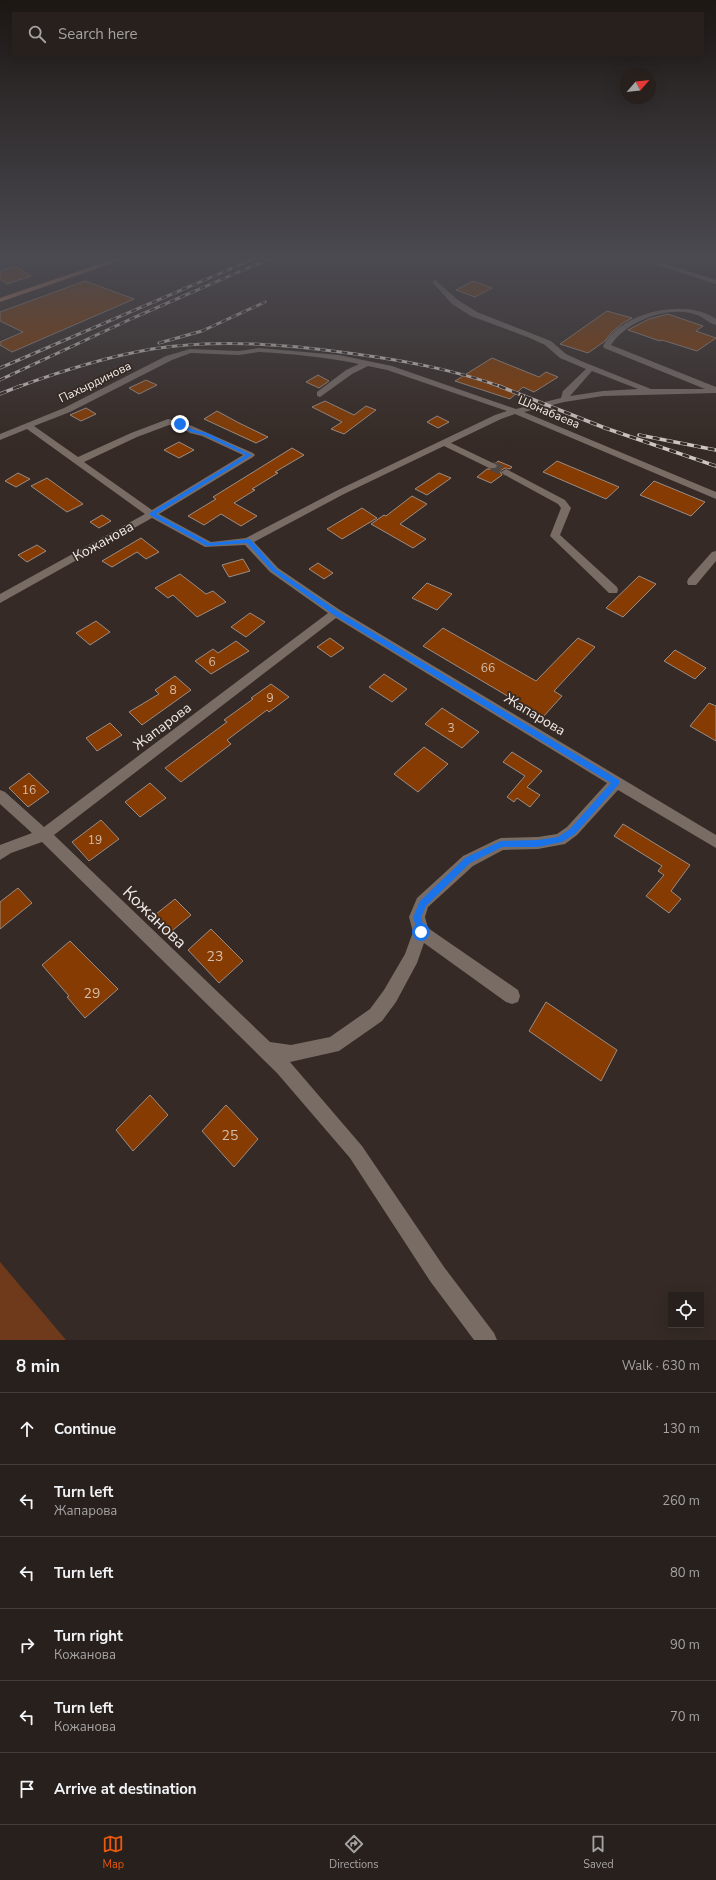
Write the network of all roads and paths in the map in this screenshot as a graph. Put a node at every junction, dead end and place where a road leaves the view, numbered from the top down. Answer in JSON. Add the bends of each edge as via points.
{"nodes":[{"id":1,"x":489,"y":320,"type":"edge"},
{"id":2,"x":639,"y":320,"type":"edge"},
{"id":3,"x":297,"y":352,"type":"joint"},
{"id":4,"x":367,"y":363,"type":"junction"},
{"id":5,"x":591,"y":368,"type":"junction"},
{"id":6,"x":716,"y":390,"type":"edge"},
{"id":7,"x":653,"y":391,"type":"junction"},
{"id":8,"x":320,"y":394,"type":"dead end"},
{"id":9,"x":565,"y":399,"type":"junction"},
{"id":10,"x":515,"y":411,"type":"junction"},
{"id":11,"x":27,"y":425,"type":"junction"},
{"id":12,"x":0,"y":437,"type":"edge"},
{"id":13,"x":444,"y":443,"type":"junction"},
{"id":14,"x":78,"y":461,"type":"junction"},
{"id":15,"x":492,"y":466,"type":"tunnel mouth"},
{"id":16,"x":506,"y":472,"type":"tunnel mouth"},
{"id":17,"x":716,"y":496,"type":"edge"},
{"id":18,"x":152,"y":514,"type":"junction"},
{"id":19,"x":248,"y":541,"type":"junction"},
{"id":20,"x":716,"y":554,"type":"edge"},
{"id":21,"x":692,"y":582,"type":"dead end"},
{"id":22,"x":613,"y":590,"type":"dead end"},
{"id":23,"x":0,"y":599,"type":"edge"},
{"id":24,"x":336,"y":613,"type":"junction"},
{"id":25,"x":616,"y":782,"type":"junction"},
{"id":26,"x":0,"y":796,"type":"edge"},
{"id":27,"x":44,"y":835,"type":"junction"},
{"id":28,"x":716,"y":842,"type":"edge"},
{"id":29,"x":0,"y":854,"type":"edge"},
{"id":30,"x":421,"y":932,"type":"junction"},
{"id":31,"x":512,"y":996,"type":"dead end"},
{"id":32,"x":265,"y":1050,"type":"junction"},
{"id":33,"x":488,"y":1340,"type":"edge"}],
"edges":[{"from":1,"to":5,"type":"street","via":[[548,343],[563,356]]},
{"from":2,"to":6,"type":"street","via":[[634,321],[607,346]]},
{"from":3,"to":4,"type":"street","name":"Шонабаева"},
{"from":3,"to":11,"type":"street","name":"Пахырдинова","via":[[190,351],[169,358],[67,410]]},
{"from":4,"to":8,"type":"street","via":[[349,372]]},
{"from":4,"to":10,"type":"street","name":"Шонабаева","via":[[389,368]]},
{"from":5,"to":7,"type":"street"},
{"from":5,"to":9,"type":"street","via":[[566,393]]},
{"from":6,"to":7,"type":"street"},
{"from":7,"to":9,"type":"street"},
{"from":9,"to":10,"type":"street"},
{"from":10,"to":13,"type":"street"},
{"from":10,"to":17,"type":"street","name":"Шонабаева"},
{"from":11,"to":12,"type":"street","name":"Пахырдинова"},
{"from":11,"to":14,"type":"street"},
{"from":13,"to":15,"type":"street"},
{"from":13,"to":19,"type":"street","via":[[341,492]]},
{"from":14,"to":18,"type":"street"},
{"from":14,"to":18,"type":"street","name":"Кожанова","via":[[168,422],[205,434],[250,455]]},
{"from":16,"to":22,"type":"street","via":[[562,502],[566,508],[564,518],[555,531],[555,536]]},
{"from":18,"to":19,"type":"street","via":[[209,545]]},
{"from":18,"to":23,"type":"street","name":"Кожанова"},
{"from":19,"to":24,"type":"street","name":"Жапарова","via":[[274,570]]},
{"from":20,"to":21,"type":"street"},
{"from":24,"to":25,"type":"street","name":"Жапарова"},
{"from":24,"to":27,"type":"street","name":"Жапарова"},
{"from":25,"to":28,"type":"street","name":"Жапарова"},
{"from":25,"to":30,"type":"street","via":[[572,831],[560,840],[501,844],[468,861],[422,904],[417,917]]},
{"from":26,"to":27,"type":"street","name":"Кожанова"},
{"from":27,"to":29,"type":"street","name":"Жапарова","via":[[6,849]]},
{"from":27,"to":32,"type":"street","name":"Кожанова"},
{"from":30,"to":31,"type":"street"},
{"from":30,"to":32,"type":"street","via":[[411,958],[376,1015],[333,1045],[291,1054]]},
{"from":32,"to":33,"type":"street","name":"Кожанова","via":[[283,1067],[356,1152],[437,1274]]}]}
